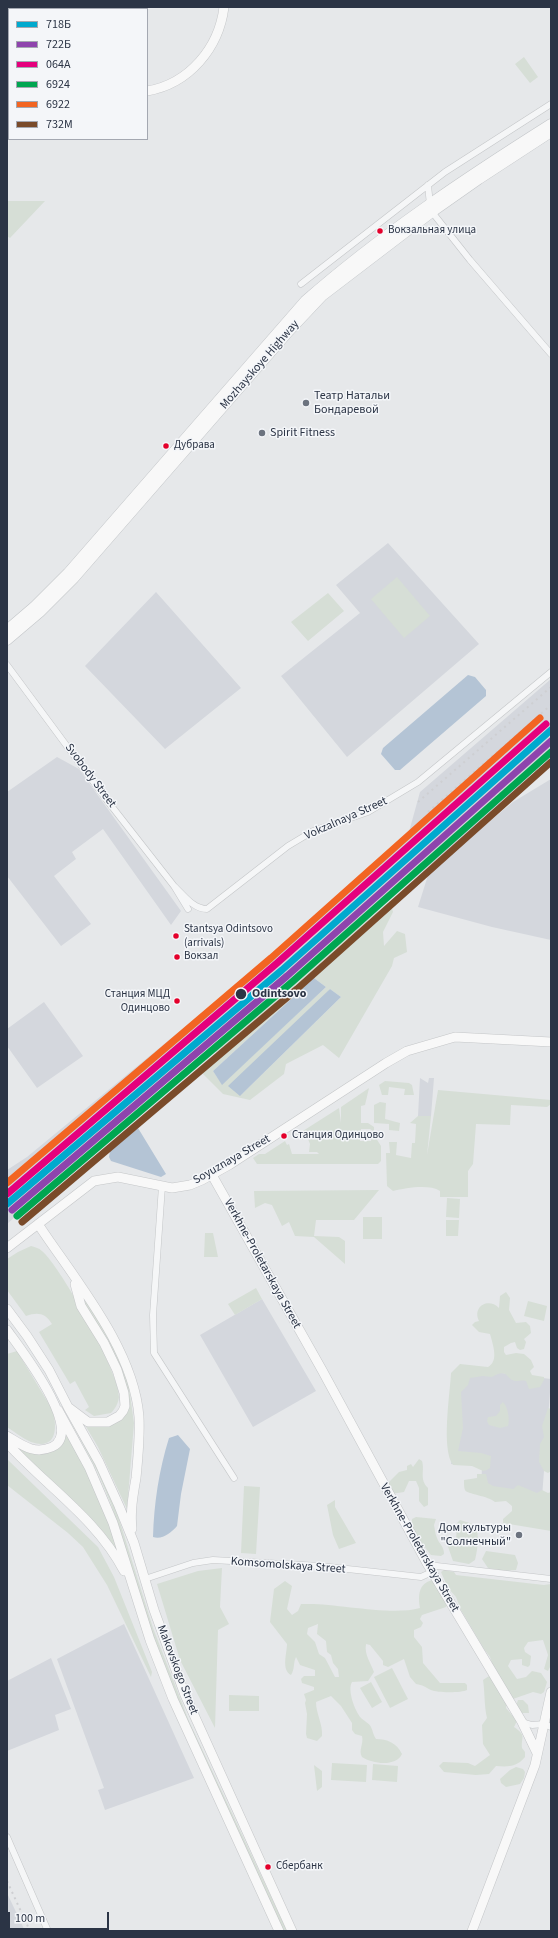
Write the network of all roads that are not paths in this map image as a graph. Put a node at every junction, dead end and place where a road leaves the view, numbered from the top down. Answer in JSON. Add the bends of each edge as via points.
{"nodes":[{"id":1,"x":224,"y":7,"type":"edge"},
{"id":2,"x":148,"y":91,"type":"edge"},
{"id":3,"x":551,"y":104,"type":"edge"},
{"id":4,"x":551,"y":124,"type":"edge"},
{"id":5,"x":551,"y":132,"type":"edge"},
{"id":6,"x":428,"y":185,"type":"junction"},
{"id":7,"x":431,"y":208,"type":"junction"},
{"id":8,"x":301,"y":284,"type":"dead end"},
{"id":9,"x":551,"y":354,"type":"edge"},
{"id":10,"x":7,"y":630,"type":"edge"},
{"id":11,"x":7,"y":640,"type":"edge"},
{"id":12,"x":7,"y":665,"type":"edge"},
{"id":13,"x":551,"y":672,"type":"edge"},
{"id":14,"x":174,"y":886,"type":"junction"},
{"id":15,"x":194,"y":905,"type":"joint"},
{"id":16,"x":188,"y":909,"type":"dead end"},
{"id":17,"x":551,"y":1042,"type":"edge"},
{"id":18,"x":212,"y":1175,"type":"junction"},
{"id":19,"x":162,"y":1186,"type":"junction"},
{"id":20,"x":38,"y":1224,"type":"junction"},
{"id":21,"x":7,"y":1248,"type":"edge"},
{"id":22,"x":73,"y":1277,"type":"junction"},
{"id":23,"x":7,"y":1309,"type":"edge"},
{"id":24,"x":7,"y":1330,"type":"edge"},
{"id":25,"x":68,"y":1406,"type":"junction"},
{"id":26,"x":58,"y":1410,"type":"junction"},
{"id":27,"x":7,"y":1436,"type":"edge"},
{"id":28,"x":7,"y":1444,"type":"edge"},
{"id":29,"x":234,"y":1478,"type":"dead end"},
{"id":30,"x":134,"y":1543,"type":"junction"},
{"id":31,"x":430,"y":1569,"type":"junction"},
{"id":32,"x":145,"y":1579,"type":"junction"},
{"id":33,"x":551,"y":1579,"type":"edge"},
{"id":34,"x":132,"y":1586,"type":"junction"},
{"id":35,"x":551,"y":1692,"type":"edge"},
{"id":36,"x":522,"y":1722,"type":"junction"},
{"id":37,"x":547,"y":1726,"type":"edge"},
{"id":38,"x":537,"y":1753,"type":"junction"},
{"id":39,"x":7,"y":1837,"type":"edge"},
{"id":40,"x":48,"y":1931,"type":"edge"},
{"id":41,"x":279,"y":1931,"type":"edge"},
{"id":42,"x":292,"y":1931,"type":"edge"},
{"id":43,"x":472,"y":1931,"type":"edge"}],
"edges":[{"from":1,"to":2,"type":"street","via":[[214,39],[202,60],[179,80]]},
{"from":3,"to":6,"type":"street"},
{"from":4,"to":7,"type":"main road","name":"Mozhayskoye Highway","via":[[475,172]]},
{"from":5,"to":7,"type":"main road","name":"Mozhayskoye Highway"},
{"from":6,"to":7,"type":"street"},
{"from":6,"to":8,"type":"street"},
{"from":7,"to":9,"type":"street","via":[[470,260]]},
{"from":7,"to":10,"type":"main road","name":"Mozhayskoye Highway","via":[[335,276],[305,301],[68,573]]},
{"from":7,"to":11,"type":"main road","name":"Mozhayskoye Highway","via":[[311,307],[74,578],[34,618]]},
{"from":12,"to":14,"type":"street","name":"Svobody Street"},
{"from":13,"to":15,"type":"street","name":"Vokzalnaya Street","via":[[418,782],[368,812],[313,831],[288,846],[207,909]]},
{"from":14,"to":15,"type":"street","name":"Svobody Street"},
{"from":14,"to":16,"type":"street","name":"Svobody Street"},
{"from":17,"to":18,"type":"street","name":"Soyuznaya Street","via":[[458,1037],[407,1051]]},
{"from":18,"to":19,"type":"street","name":"Soyuznaya Street","via":[[190,1185],[172,1188]]},
{"from":18,"to":31,"type":"street","name":"Verkhne-Proletarskaya Street"},
{"from":19,"to":20,"type":"street","name":"Soyuznaya Street","via":[[118,1177],[94,1181]]},
{"from":19,"to":29,"type":"street","via":[[153,1299],[154,1354]]},
{"from":20,"to":21,"type":"street","name":"Soyuznaya Street"},
{"from":20,"to":22,"type":"street"},
{"from":22,"to":25,"type":"street","via":[[81,1306],[117,1370],[125,1406],[119,1416],[102,1423],[88,1422]]},
{"from":22,"to":30,"type":"street","via":[[108,1330],[124,1359],[134,1387],[139,1431],[131,1516]]},
{"from":23,"to":25,"type":"street","name":"Makovskogo Street","via":[[49,1370]]},
{"from":24,"to":26,"type":"street","name":"Makovskogo Street"},
{"from":25,"to":30,"type":"street","name":"Makovskogo Street","via":[[99,1462]]},
{"from":26,"to":27,"type":"street","via":[[61,1434],[55,1446],[31,1450]]},
{"from":26,"to":34,"type":"street","name":"Makovskogo Street","via":[[102,1495],[120,1543]]},
{"from":28,"to":34,"type":"street","via":[[101,1535],[118,1558]]},
{"from":30,"to":32,"type":"street","name":"Makovskogo Street"},
{"from":31,"to":32,"type":"street","name":"Komsomolskaya Street","via":[[421,1578],[320,1566],[202,1561]]},
{"from":31,"to":33,"type":"street","name":"Komsomolskaya Street"},
{"from":31,"to":36,"type":"street","name":"Verkhne-Proletarskaya Street"},
{"from":32,"to":42,"type":"street","name":"Makovskogo Street","via":[[185,1695]]},
{"from":34,"to":41,"type":"street","name":"Makovskogo Street","via":[[173,1699]]},
{"from":35,"to":37,"type":"street"},
{"from":36,"to":37,"type":"street"},
{"from":36,"to":38,"type":"street","name":"Verkhne-Proletarskaya Street"},
{"from":37,"to":38,"type":"street"},
{"from":38,"to":43,"type":"street","via":[[536,1765]]},
{"from":39,"to":40,"type":"street"}]}
